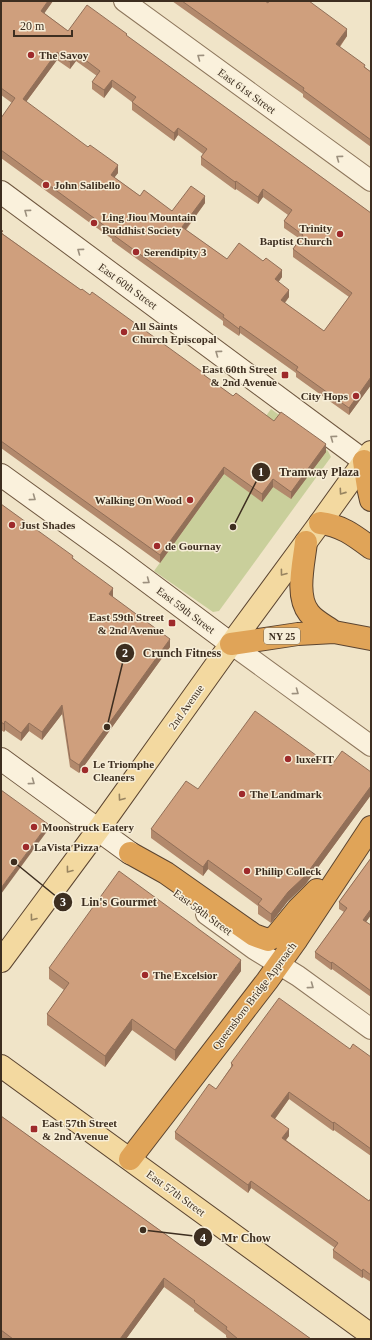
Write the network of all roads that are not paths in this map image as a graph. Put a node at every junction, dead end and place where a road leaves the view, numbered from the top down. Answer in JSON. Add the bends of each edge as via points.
{"nodes":[{"id":1,"x":124,"y":1,"type":"edge"},
{"id":2,"x":371,"y":181,"type":"edge"},
{"id":3,"x":1,"y":192,"type":"edge"},
{"id":4,"x":369,"y":459,"type":"edge"},
{"id":5,"x":1,"y":475,"type":"edge"},
{"id":6,"x":371,"y":500,"type":"edge"},
{"id":7,"x":320,"y":523,"type":"junction"},
{"id":8,"x":306,"y":542,"type":"junction"},
{"id":9,"x":371,"y":548,"type":"edge"},
{"id":10,"x":334,"y":632,"type":"junction"},
{"id":11,"x":371,"y":639,"type":"edge"},
{"id":12,"x":231,"y":644,"type":"junction"},
{"id":13,"x":371,"y":746,"type":"edge"},
{"id":14,"x":1,"y":759,"type":"edge"},
{"id":15,"x":371,"y":827,"type":"edge"},
{"id":16,"x":98,"y":830,"type":"junction"},
{"id":17,"x":130,"y":853,"type":"junction"},
{"id":18,"x":352,"y":855,"type":"junction"},
{"id":19,"x":1,"y":961,"type":"edge"},
{"id":20,"x":278,"y":965,"type":"junction"},
{"id":21,"x":371,"y":1029,"type":"edge"},
{"id":22,"x":1,"y":1066,"type":"edge"},
{"id":23,"x":130,"y":1159,"type":"junction"},
{"id":24,"x":371,"y":1335,"type":"edge"}],
"edges":[{"from":2,"to":1,"type":"street","name":"East 61st Street","one_way":true},
{"from":4,"to":3,"type":"main road","name":"East 60th Street","one_way":true},
{"from":4,"to":6,"type":"highway","via":[[368,487]]},
{"from":4,"to":7,"type":"main road","name":"2nd Avenue","one_way":true},
{"from":5,"to":12,"type":"main road","name":"East 59th Street","one_way":true},
{"from":7,"to":8,"type":"main road","name":"2nd Avenue"},
{"from":7,"to":9,"type":"highway","via":[[350,532]]},
{"from":8,"to":10,"type":"highway","number":"NY 25","via":[[303,602],[314,618]]},
{"from":8,"to":12,"type":"main road","name":"2nd Avenue","one_way":true},
{"from":10,"to":11,"type":"highway","number":"NY 25"},
{"from":10,"to":12,"type":"highway","number":"NY 25","via":[[298,634]]},
{"from":12,"to":13,"type":"street","name":"East 59th Street","one_way":true},
{"from":12,"to":16,"type":"main road","name":"2nd Avenue","one_way":true},
{"from":14,"to":16,"type":"main road","name":"East 58th Street","one_way":true},
{"from":15,"to":18,"type":"highway","name":"Queensboro Bridge Approach"},
{"from":16,"to":17,"type":"main road","name":"East 58th Street"},
{"from":16,"to":19,"type":"main road","name":"2nd Avenue","one_way":true},
{"from":17,"to":18,"type":"highway","via":[[166,873],[254,935],[268,940],[280,933],[298,909]]},
{"from":17,"to":20,"type":"street","name":"East 58th Street","via":[[161,881]]},
{"from":18,"to":20,"type":"highway","name":"Queensboro Bridge Approach"},
{"from":20,"to":21,"type":"street","name":"East 58th Street","one_way":true,"via":[[298,976]]},
{"from":20,"to":23,"type":"highway","name":"Queensboro Bridge Approach"},
{"from":22,"to":23,"type":"main road","name":"East 57th Street"},
{"from":23,"to":24,"type":"main road","name":"East 57th Street"}]}
